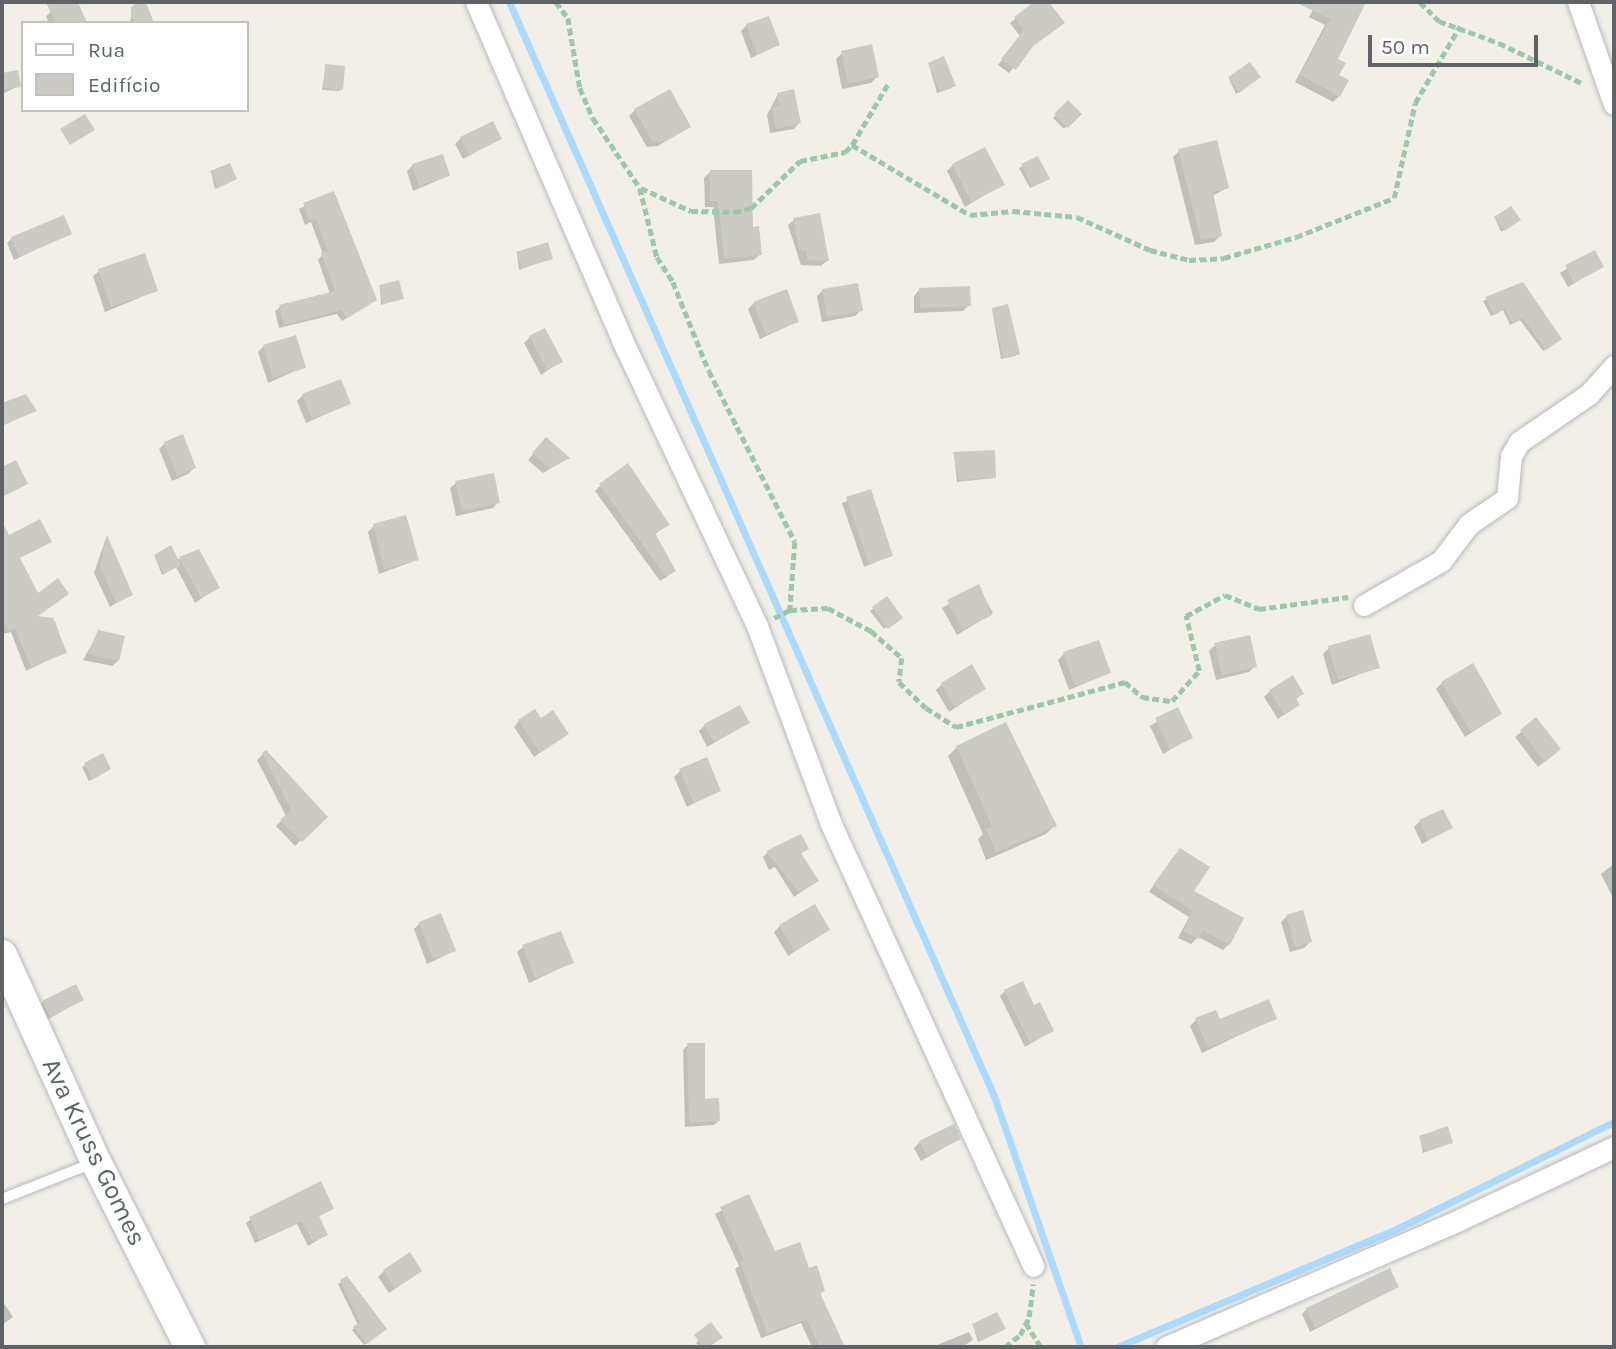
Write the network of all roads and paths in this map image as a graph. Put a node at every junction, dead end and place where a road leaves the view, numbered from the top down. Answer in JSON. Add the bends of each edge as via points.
{"nodes":[{"id":1,"x":476,"y":2,"type":"edge"},
{"id":2,"x":556,"y":2,"type":"edge"},
{"id":3,"x":1420,"y":2,"type":"edge"},
{"id":4,"x":1578,"y":2,"type":"edge"},
{"id":5,"x":1460,"y":26,"type":"junction"},
{"id":6,"x":889,"y":82,"type":"dead end"},
{"id":7,"x":1613,"y":102,"type":"edge"},
{"id":8,"x":852,"y":145,"type":"junction"},
{"id":9,"x":640,"y":188,"type":"junction"},
{"id":10,"x":1614,"y":366,"type":"edge"},
{"id":11,"x":1364,"y":605,"type":"joint"},
{"id":12,"x":2,"y":955,"type":"edge"},
{"id":13,"x":1614,"y":1147,"type":"edge"},
{"id":14,"x":96,"y":1162,"type":"junction"},
{"id":15,"x":2,"y":1199,"type":"edge"},
{"id":16,"x":1033,"y":1266,"type":"joint"},
{"id":17,"x":1026,"y":1323,"type":"junction"},
{"id":18,"x":190,"y":1347,"type":"edge"},
{"id":19,"x":1005,"y":1347,"type":"edge"},
{"id":20,"x":1041,"y":1347,"type":"edge"},
{"id":21,"x":1166,"y":1347,"type":"edge"}],
"edges":[{"from":1,"to":16,"type":"street","via":[[622,340],[757,625],[831,824]]},
{"from":2,"to":9,"type":"path","via":[[568,18],[580,88],[593,118]]},
{"from":3,"to":5,"type":"path","via":[[1435,19]]},
{"from":4,"to":7,"type":"street"},
{"from":5,"to":7,"type":"path"},
{"from":5,"to":8,"type":"path","via":[[1411,114],[1394,198],[1296,237],[1224,258],[1188,260],[1150,250],[1077,217],[1013,211],[970,215]]},
{"from":6,"to":8,"type":"path"},
{"from":8,"to":9,"type":"path","via":[[845,152],[800,161],[751,208],[734,212],[691,211]]},
{"from":9,"to":11,"type":"path","via":[[657,257],[673,282],[709,371],[795,542],[790,610],[828,608],[872,631],[902,658],[899,681],[945,721],[956,727],[1125,682],[1142,697],[1172,701],[1199,671],[1186,616],[1226,595],[1259,609],[1285,609],[1342,595]]},
{"from":10,"to":11,"type":"street","via":[[1590,394],[1519,442],[1511,456],[1507,498],[1469,524],[1441,561]]},
{"from":12,"to":14,"type":"street","name":"Ava Kruss Gomes"},
{"from":13,"to":21,"type":"street"},
{"from":14,"to":15,"type":"lane"},
{"from":14,"to":18,"type":"street","name":"Ava Kruss Gomes"},
{"from":16,"to":17,"type":"path","via":[[1033,1300]]},
{"from":17,"to":19,"type":"path"},
{"from":17,"to":20,"type":"path"}]}
